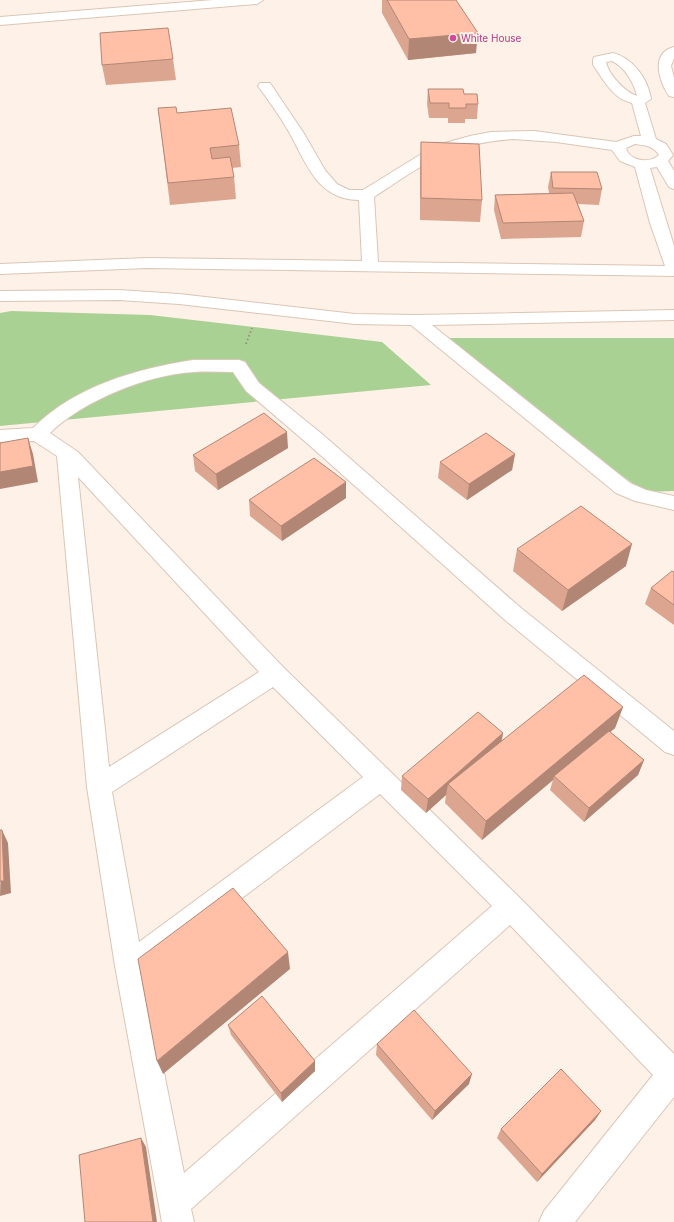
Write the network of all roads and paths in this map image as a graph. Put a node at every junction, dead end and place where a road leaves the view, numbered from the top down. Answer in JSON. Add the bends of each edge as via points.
{"nodes":[{"id":1,"x":256,"y":0,"type":"edge"},
{"id":2,"x":0,"y":21,"type":"edge"},
{"id":3,"x":674,"y":51,"type":"edge"},
{"id":4,"x":265,"y":86,"type":"dead end"},
{"id":5,"x":674,"y":93,"type":"edge"},
{"id":6,"x":638,"y":101,"type":"dead end"},
{"id":7,"x":649,"y":141,"type":"junction"},
{"id":8,"x":619,"y":148,"type":"junction"},
{"id":9,"x":661,"y":162,"type":"junction"},
{"id":10,"x":642,"y":164,"type":"junction"},
{"id":11,"x":674,"y":184,"type":"edge"},
{"id":12,"x":366,"y":195,"type":"junction"},
{"id":13,"x":370,"y":267,"type":"junction"},
{"id":14,"x":0,"y":269,"type":"edge"},
{"id":15,"x":674,"y":270,"type":"edge"},
{"id":16,"x":0,"y":296,"type":"edge"},
{"id":17,"x":258,"y":308,"type":"junction"},
{"id":18,"x":674,"y":315,"type":"edge"},
{"id":19,"x":415,"y":320,"type":"junction"},
{"id":20,"x":239,"y":366,"type":"junction"},
{"id":21,"x":38,"y":434,"type":"junction"},
{"id":22,"x":0,"y":436,"type":"edge"},
{"id":23,"x":66,"y":452,"type":"junction"},
{"id":24,"x":674,"y":503,"type":"edge"},
{"id":25,"x":275,"y":674,"type":"junction"},
{"id":26,"x":674,"y":746,"type":"edge"},
{"id":27,"x":380,"y":779,"type":"junction"},
{"id":28,"x":99,"y":787,"type":"junction"},
{"id":29,"x":511,"y":907,"type":"junction"},
{"id":30,"x":129,"y":966,"type":"junction"},
{"id":31,"x":674,"y":1074,"type":"edge"},
{"id":32,"x":176,"y":1212,"type":"edge"},
{"id":33,"x":555,"y":1222,"type":"edge"}],
"edges":[{"from":1,"to":2,"type":"street"},
{"from":3,"to":5,"type":"street","via":[[665,58],[663,64]]},
{"from":4,"to":12,"type":"street","via":[[319,172],[331,186],[349,195]]},
{"from":6,"to":7,"type":"street"},
{"from":7,"to":8,"type":"street","via":[[627,142]]},
{"from":7,"to":9,"type":"street","via":[[665,151],[666,155]]},
{"from":8,"to":10,"type":"street","via":[[625,159]]},
{"from":8,"to":12,"type":"street","via":[[540,136],[486,137],[434,153]]},
{"from":9,"to":10,"type":"street"},
{"from":9,"to":11,"type":"street"},
{"from":10,"to":15,"type":"street"},
{"from":12,"to":13,"type":"street"},
{"from":13,"to":14,"type":"street","via":[[147,263]]},
{"from":13,"to":15,"type":"street"},
{"from":16,"to":17,"type":"street","via":[[119,295]]},
{"from":17,"to":19,"type":"street","via":[[355,319]]},
{"from":17,"to":20,"type":"path"},
{"from":18,"to":19,"type":"street"},
{"from":19,"to":24,"type":"street","via":[[623,488],[642,496]]},
{"from":20,"to":21,"type":"street","via":[[193,366],[156,372],[126,381],[55,417]]},
{"from":20,"to":26,"type":"street","via":[[252,387],[315,439],[513,614]]},
{"from":21,"to":22,"type":"street"},
{"from":21,"to":23,"type":"street","via":[[52,440]]},
{"from":23,"to":25,"type":"street"},
{"from":23,"to":28,"type":"street"},
{"from":25,"to":27,"type":"street"},
{"from":25,"to":28,"type":"street"},
{"from":27,"to":29,"type":"street"},
{"from":27,"to":30,"type":"street"},
{"from":28,"to":30,"type":"street"},
{"from":29,"to":31,"type":"street"},
{"from":29,"to":32,"type":"street"},
{"from":30,"to":32,"type":"street"},
{"from":31,"to":33,"type":"street"}]}
